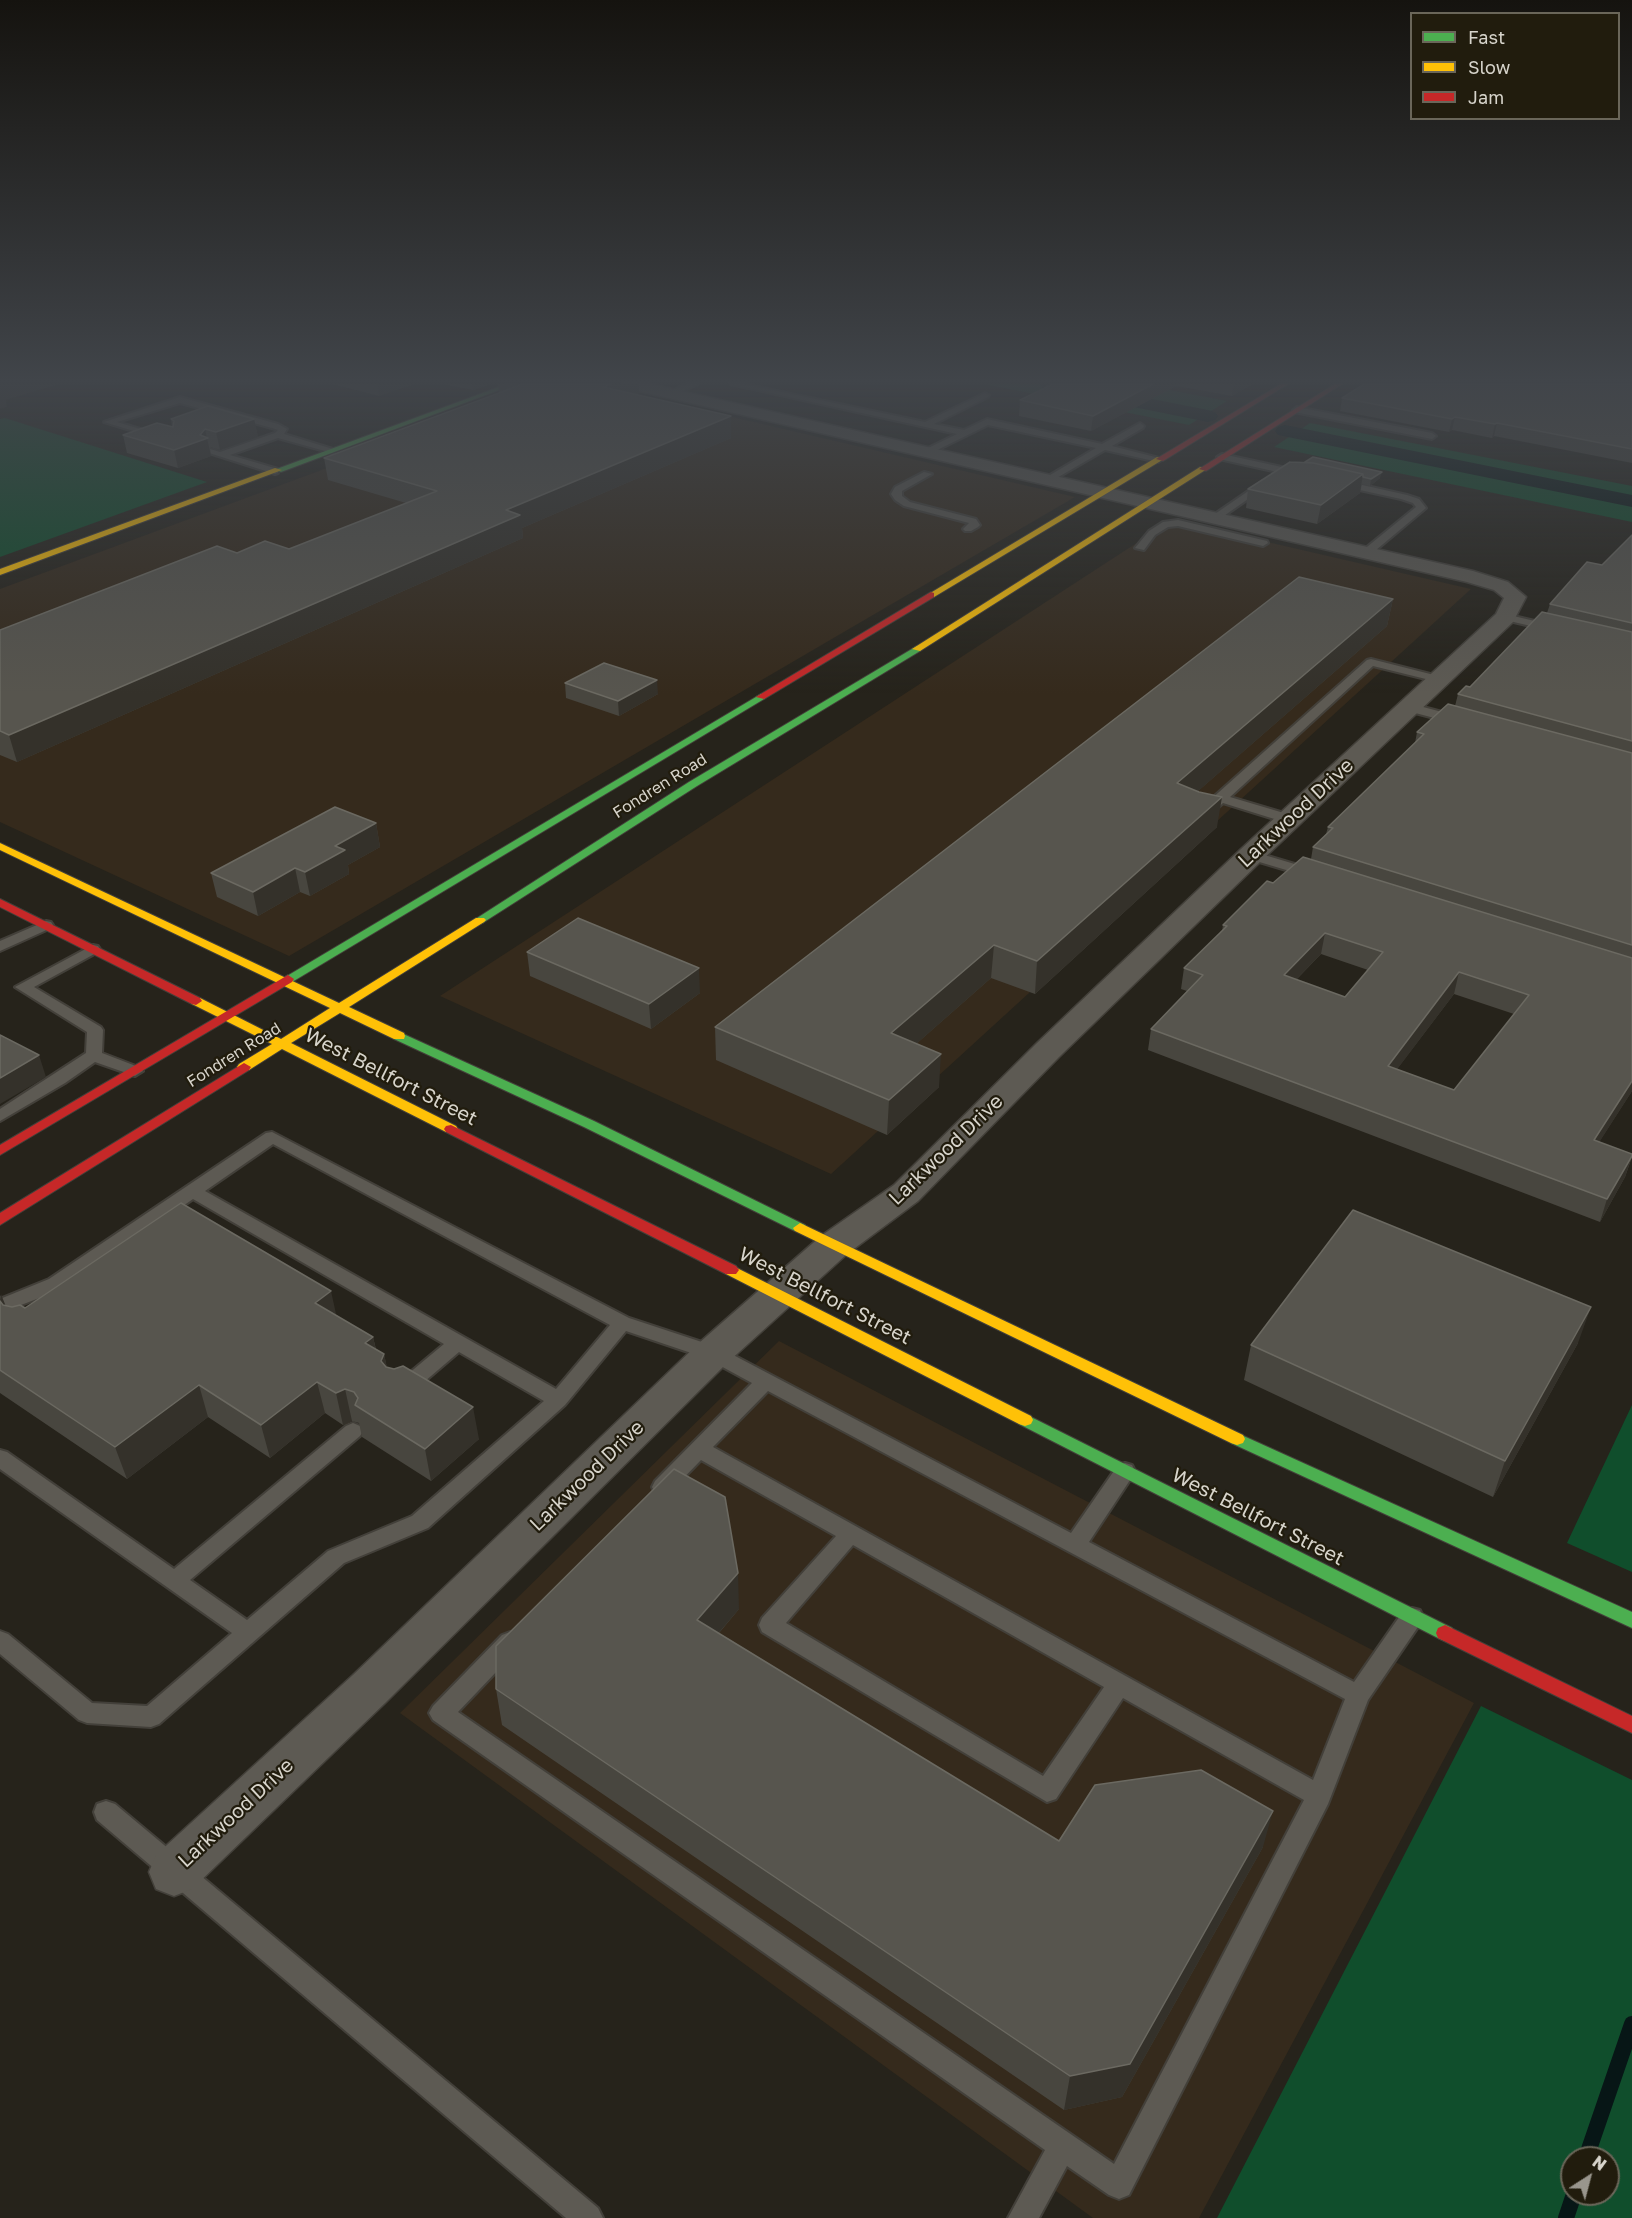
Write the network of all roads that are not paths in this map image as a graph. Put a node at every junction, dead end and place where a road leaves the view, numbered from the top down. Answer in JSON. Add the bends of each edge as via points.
{"nodes":[{"id":1,"x":230,"y":488,"type":"edge"},
{"id":2,"x":901,"y":488,"type":"edge"},
{"id":3,"x":1082,"y":488,"type":"edge"},
{"id":4,"x":1110,"y":488,"type":"edge"},
{"id":5,"x":1174,"y":488,"type":"edge"},
{"id":6,"x":1260,"y":488,"type":"edge"},
{"id":7,"x":1363,"y":488,"type":"edge"},
{"id":8,"x":1102,"y":492,"type":"junction"},
{"id":9,"x":1149,"y":503,"type":"junction"},
{"id":10,"x":1215,"y":518,"type":"junction"},
{"id":11,"x":968,"y":529,"type":"dead end"},
{"id":12,"x":1263,"y":543,"type":"dead end"},
{"id":13,"x":1140,"y":548,"type":"dead end"},
{"id":14,"x":1366,"y":553,"type":"junction"},
{"id":15,"x":0,"y":572,"type":"edge"},
{"id":16,"x":908,"y":608,"type":"junction"},
{"id":17,"x":1505,"y":617,"type":"junction"},
{"id":18,"x":958,"y":622,"type":"junction"},
{"id":19,"x":1567,"y":632,"type":"edge"},
{"id":20,"x":1438,"y":679,"type":"junction"},
{"id":21,"x":1408,"y":707,"type":"junction"},
{"id":22,"x":1473,"y":724,"type":"edge"},
{"id":23,"x":643,"y":766,"type":"junction"},
{"id":24,"x":693,"y":784,"type":"junction"},
{"id":25,"x":1221,"y":798,"type":"junction"},
{"id":26,"x":1200,"y":817,"type":"edge"},
{"id":27,"x":1289,"y":819,"type":"junction"},
{"id":28,"x":0,"y":846,"type":"edge"},
{"id":29,"x":1251,"y":855,"type":"junction"},
{"id":30,"x":1327,"y":879,"type":"edge"},
{"id":31,"x":0,"y":902,"type":"edge"},
{"id":32,"x":46,"y":925,"type":"junction"},
{"id":33,"x":0,"y":947,"type":"edge"},
{"id":34,"x":93,"y":949,"type":"junction"},
{"id":35,"x":284,"y":982,"type":"junction"},
{"id":36,"x":339,"y":1008,"type":"junction"},
{"id":37,"x":228,"y":1016,"type":"junction"},
{"id":38,"x":282,"y":1044,"type":"junction"},
{"id":39,"x":94,"y":1055,"type":"junction"},
{"id":40,"x":135,"y":1071,"type":"junction"},
{"id":41,"x":0,"y":1116,"type":"edge"},
{"id":42,"x":0,"y":1150,"type":"edge"},
{"id":43,"x":192,"y":1191,"type":"junction"},
{"id":44,"x":0,"y":1220,"type":"edge"},
{"id":45,"x":834,"y":1245,"type":"junction"},
{"id":46,"x":111,"y":1246,"type":"junction"},
{"id":47,"x":74,"y":1294,"type":"edge"},
{"id":48,"x":779,"y":1294,"type":"junction"},
{"id":49,"x":0,"y":1306,"type":"edge"},
{"id":50,"x":622,"y":1323,"type":"junction"},
{"id":51,"x":458,"y":1343,"type":"junction"},
{"id":52,"x":713,"y":1353,"type":"junction"},
{"id":53,"x":766,"y":1381,"type":"junction"},
{"id":54,"x":400,"y":1392,"type":"edge"},
{"id":55,"x":558,"y":1400,"type":"junction"},
{"id":56,"x":352,"y":1431,"type":"dead end"},
{"id":57,"x":699,"y":1449,"type":"junction"},
{"id":58,"x":0,"y":1458,"type":"edge"},
{"id":59,"x":1125,"y":1471,"type":"junction"},
{"id":60,"x":649,"y":1500,"type":"edge"},
{"id":61,"x":850,"y":1533,"type":"junction"},
{"id":62,"x":1075,"y":1545,"type":"junction"},
{"id":63,"x":174,"y":1581,"type":"junction"},
{"id":64,"x":1412,"y":1617,"type":"junction"},
{"id":65,"x":1632,"y":1620,"type":"edge"},
{"id":66,"x":524,"y":1628,"type":"edge"},
{"id":67,"x":247,"y":1632,"type":"junction"},
{"id":68,"x":0,"y":1641,"type":"edge"},
{"id":69,"x":1119,"y":1684,"type":"junction"},
{"id":70,"x":1358,"y":1695,"type":"junction"},
{"id":71,"x":1632,"y":1725,"type":"edge"},
{"id":72,"x":1319,"y":1796,"type":"junction"},
{"id":73,"x":106,"y":1812,"type":"dead end"},
{"id":74,"x":174,"y":1872,"type":"junction"},
{"id":75,"x":1063,"y":2146,"type":"junction"},
{"id":76,"x":588,"y":2218,"type":"edge"},
{"id":77,"x":1023,"y":2218,"type":"edge"}],
"edges":[{"from":1,"to":15,"type":"main road"},
{"from":2,"to":11,"type":"lane","via":[[896,494],[907,504],[973,521],[975,525]]},
{"from":3,"to":8,"type":"street"},
{"from":4,"to":8,"type":"main road","name":"Fondren Road"},
{"from":5,"to":9,"type":"main road","name":"Fondren Road"},
{"from":6,"to":10,"type":"lane"},
{"from":7,"to":14,"type":"lane","via":[[1416,501],[1421,508]]},
{"from":8,"to":9,"type":"street"},
{"from":8,"to":16,"type":"main road","name":"Fondren Road"},
{"from":9,"to":10,"type":"street"},
{"from":9,"to":18,"type":"main road","name":"Fondren Road"},
{"from":10,"to":14,"type":"street"},
{"from":12,"to":13,"type":"lane","via":[[1178,523],[1167,524],[1152,533]]},
{"from":14,"to":17,"type":"street","via":[[1501,586],[1515,597]]},
{"from":16,"to":18,"type":"main road"},
{"from":16,"to":23,"type":"main road","name":"Fondren Road"},
{"from":17,"to":19,"type":"lane"},
{"from":17,"to":20,"type":"street","name":"Larkwood Drive"},
{"from":18,"to":24,"type":"main road","name":"Fondren Road"},
{"from":20,"to":21,"type":"street","name":"Larkwood Drive"},
{"from":20,"to":25,"type":"lane","via":[[1371,662]]},
{"from":21,"to":22,"type":"lane"},
{"from":21,"to":27,"type":"street","name":"Larkwood Drive"},
{"from":23,"to":24,"type":"main road"},
{"from":23,"to":35,"type":"main road","name":"Fondren Road"},
{"from":24,"to":36,"type":"main road","name":"Fondren Road"},
{"from":25,"to":26,"type":"lane"},
{"from":25,"to":27,"type":"lane"},
{"from":27,"to":29,"type":"street","name":"Larkwood Drive"},
{"from":28,"to":35,"type":"main road","name":"West Bellfort Street"},
{"from":29,"to":30,"type":"lane"},
{"from":29,"to":45,"type":"street","name":"Larkwood Drive","via":[[906,1192]]},
{"from":31,"to":32,"type":"main road","name":"West Bellfort Street"},
{"from":32,"to":33,"type":"lane"},
{"from":32,"to":34,"type":"main road","name":"West Bellfort Street"},
{"from":34,"to":37,"type":"main road","name":"West Bellfort Street"},
{"from":34,"to":39,"type":"lane","via":[[23,987],[95,1030]]},
{"from":35,"to":36,"type":"main road","name":"West Bellfort Street"},
{"from":35,"to":37,"type":"main road","name":"Fondren Road"},
{"from":36,"to":38,"type":"main road","name":"Fondren Road"},
{"from":36,"to":45,"type":"main road","name":"West Bellfort Street","via":[[589,1124]]},
{"from":37,"to":38,"type":"main road","name":"West Bellfort Street"},
{"from":37,"to":40,"type":"main road","name":"Fondren Road"},
{"from":38,"to":44,"type":"main road","name":"Fondren Road"},
{"from":38,"to":48,"type":"main road","name":"West Bellfort Street"},
{"from":39,"to":40,"type":"lane"},
{"from":39,"to":41,"type":"lane"},
{"from":40,"to":42,"type":"main road","name":"Fondren Road"},
{"from":43,"to":46,"type":"lane"},
{"from":43,"to":50,"type":"lane","via":[[272,1137]]},
{"from":43,"to":51,"type":"lane"},
{"from":45,"to":48,"type":"street","name":"Larkwood Drive"},
{"from":45,"to":65,"type":"main road","name":"West Bellfort Street","via":[[1178,1411]]},
{"from":46,"to":47,"type":"lane"},
{"from":46,"to":49,"type":"lane","via":[[56,1284]]},
{"from":48,"to":52,"type":"street","name":"Larkwood Drive"},
{"from":48,"to":59,"type":"main road","name":"West Bellfort Street"},
{"from":50,"to":52,"type":"lane"},
{"from":50,"to":55,"type":"lane"},
{"from":51,"to":54,"type":"lane"},
{"from":51,"to":55,"type":"lane"},
{"from":52,"to":53,"type":"lane"},
{"from":52,"to":74,"type":"street","name":"Larkwood Drive","via":[[369,1689]]},
{"from":53,"to":57,"type":"lane"},
{"from":53,"to":62,"type":"lane"},
{"from":55,"to":67,"type":"lane","via":[[420,1522],[336,1557]]},
{"from":56,"to":63,"type":"lane"},
{"from":57,"to":60,"type":"lane"},
{"from":57,"to":61,"type":"lane"},
{"from":58,"to":63,"type":"lane"},
{"from":59,"to":62,"type":"lane"},
{"from":59,"to":64,"type":"main road","name":"West Bellfort Street"},
{"from":61,"to":69,"type":"lane"},
{"from":61,"to":69,"type":"lane","via":[[770,1625],[1047,1791]]},
{"from":62,"to":70,"type":"lane"},
{"from":63,"to":67,"type":"lane"},
{"from":64,"to":70,"type":"lane"},
{"from":64,"to":71,"type":"main road","name":"West Bellfort Street"},
{"from":66,"to":75,"type":"lane","via":[[441,1713]]},
{"from":67,"to":68,"type":"lane","via":[[151,1717],[87,1713]]},
{"from":69,"to":72,"type":"lane"},
{"from":70,"to":72,"type":"lane"},
{"from":72,"to":75,"type":"lane","via":[[1119,2185]]},
{"from":73,"to":74,"type":"lane"},
{"from":74,"to":76,"type":"lane"},
{"from":75,"to":77,"type":"lane"}]}
